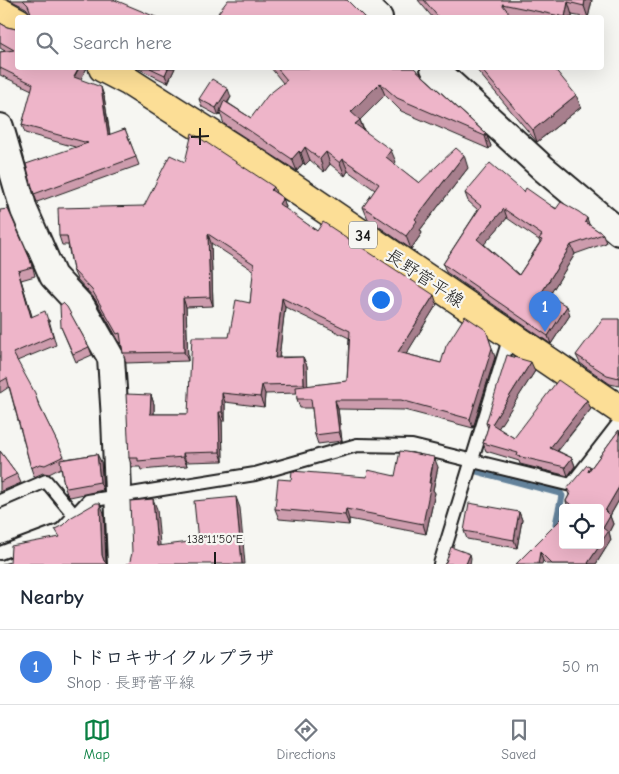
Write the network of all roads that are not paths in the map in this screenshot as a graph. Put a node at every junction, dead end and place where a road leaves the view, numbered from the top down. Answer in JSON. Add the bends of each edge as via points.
{"nodes":[{"id":1,"x":360,"y":0,"type":"edge"},
{"id":2,"x":0,"y":12,"type":"edge"},
{"id":3,"x":377,"y":15,"type":"edge"},
{"id":4,"x":15,"y":20,"type":"edge"},
{"id":5,"x":107,"y":70,"type":"edge"},
{"id":6,"x":436,"y":70,"type":"edge"},
{"id":7,"x":0,"y":128,"type":"edge"},
{"id":8,"x":619,"y":232,"type":"edge"},
{"id":9,"x":510,"y":336,"type":"junction"},
{"id":10,"x":619,"y":409,"type":"edge"},
{"id":11,"x":619,"y":423,"type":"edge"},
{"id":12,"x":471,"y":462,"type":"junction"},
{"id":13,"x":118,"y":496,"type":"junction"},
{"id":14,"x":0,"y":501,"type":"edge"},
{"id":15,"x":75,"y":516,"type":"junction"},
{"id":16,"x":0,"y":553,"type":"edge"},
{"id":17,"x":121,"y":564,"type":"edge"},
{"id":18,"x":440,"y":564,"type":"edge"}],
"edges":[{"from":1,"to":3,"type":"street"},
{"from":2,"to":4,"type":"main road"},
{"from":5,"to":9,"type":"main road","name":"長野菅平線","number":"34","via":[[260,165]]},
{"from":6,"to":8,"type":"street","via":[[544,169]]},
{"from":7,"to":13,"type":"street","via":[[24,210],[53,276],[82,307],[111,358]]},
{"from":9,"to":10,"type":"main road","name":"長野菅平線","number":"34"},
{"from":9,"to":12,"type":"lane"},
{"from":11,"to":12,"type":"lane","via":[[571,485]]},
{"from":12,"to":13,"type":"lane","via":[[412,446],[357,445],[255,474]]},
{"from":12,"to":18,"type":"lane"},
{"from":13,"to":15,"type":"lane","via":[[88,501]]},
{"from":13,"to":17,"type":"street"},
{"from":14,"to":15,"type":"lane","via":[[46,481]]},
{"from":15,"to":16,"type":"lane","via":[[61,530]]}]}
